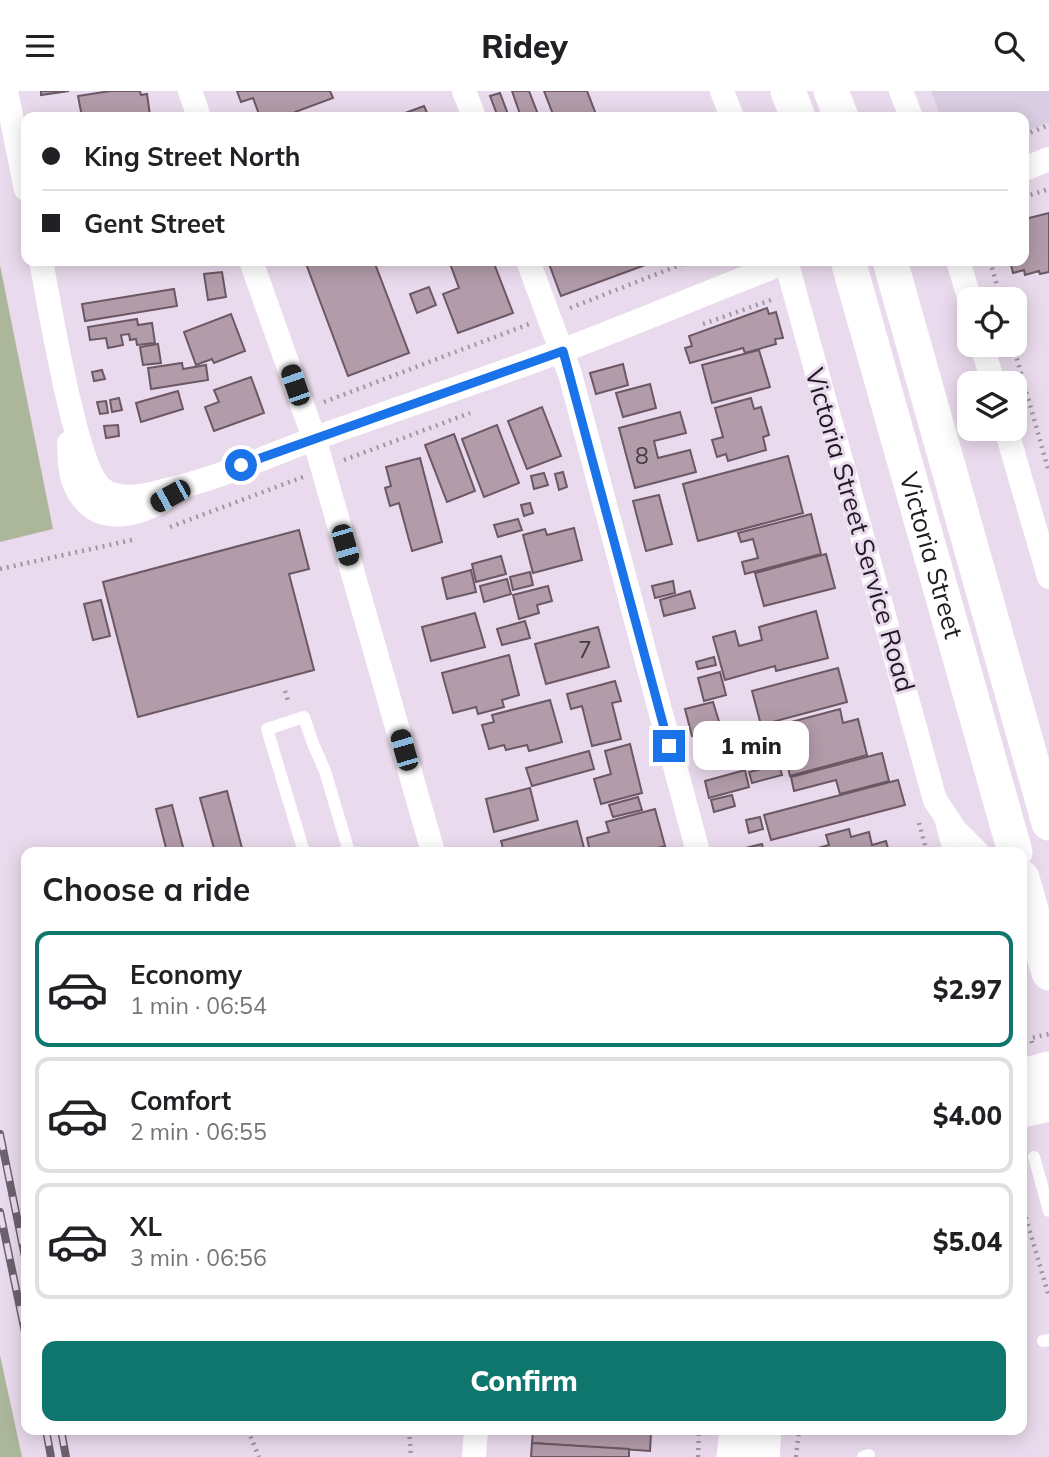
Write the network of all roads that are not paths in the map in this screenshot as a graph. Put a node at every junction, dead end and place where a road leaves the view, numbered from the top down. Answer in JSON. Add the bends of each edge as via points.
{"nodes":[{"id":1,"x":6,"y":91,"type":"edge"},
{"id":2,"x":190,"y":91,"type":"edge"},
{"id":3,"x":464,"y":91,"type":"edge"},
{"id":4,"x":722,"y":91,"type":"edge"},
{"id":5,"x":789,"y":91,"type":"edge"},
{"id":6,"x":831,"y":91,"type":"edge"},
{"id":7,"x":901,"y":91,"type":"edge"},
{"id":8,"x":198,"y":112,"type":"edge"},
{"id":9,"x":472,"y":112,"type":"edge"},
{"id":10,"x":730,"y":112,"type":"edge"},
{"id":11,"x":796,"y":112,"type":"edge"},
{"id":12,"x":839,"y":112,"type":"edge"},
{"id":13,"x":909,"y":112,"type":"edge"},
{"id":14,"x":1049,"y":159,"type":"edge"},
{"id":15,"x":21,"y":164,"type":"edge"},
{"id":16,"x":1029,"y":167,"type":"edge"},
{"id":17,"x":42,"y":266,"type":"edge"},
{"id":18,"x":253,"y":266,"type":"edge"},
{"id":19,"x":530,"y":266,"type":"edge"},
{"id":20,"x":775,"y":266,"type":"edge"},
{"id":21,"x":788,"y":266,"type":"edge"},
{"id":22,"x":849,"y":266,"type":"edge"},
{"id":23,"x":891,"y":266,"type":"edge"},
{"id":24,"x":960,"y":266,"type":"edge"},
{"id":25,"x":966,"y":287,"type":"edge"},
{"id":26,"x":563,"y":351,"type":"junction"},
{"id":27,"x":314,"y":438,"type":"junction"},
{"id":28,"x":1009,"y":441,"type":"edge"},
{"id":29,"x":1049,"y":577,"type":"edge"},
{"id":30,"x":935,"y":800,"type":"junction"},
{"id":31,"x":1049,"y":823,"type":"edge"},
{"id":32,"x":302,"y":847,"type":"edge"},
{"id":33,"x":348,"y":847,"type":"edge"},
{"id":34,"x":432,"y":847,"type":"edge"},
{"id":35,"x":697,"y":847,"type":"edge"},
{"id":36,"x":948,"y":847,"type":"edge"},
{"id":37,"x":972,"y":847,"type":"edge"},
{"id":38,"x":1014,"y":847,"type":"edge"},
{"id":39,"x":1027,"y":902,"type":"edge"},
{"id":40,"x":1049,"y":973,"type":"edge"},
{"id":41,"x":1049,"y":1069,"type":"edge"},
{"id":42,"x":1027,"y":1075,"type":"edge"},
{"id":43,"x":1049,"y":1104,"type":"edge"},
{"id":44,"x":1027,"y":1109,"type":"edge"},
{"id":45,"x":1034,"y":1157,"type":"dead end"},
{"id":46,"x":1049,"y":1210,"type":"edge"},
{"id":47,"x":476,"y":1435,"type":"edge"},
{"id":48,"x":736,"y":1435,"type":"edge"},
{"id":49,"x":764,"y":1435,"type":"edge"},
{"id":50,"x":474,"y":1457,"type":"edge"},
{"id":51,"x":734,"y":1457,"type":"edge"},
{"id":52,"x":762,"y":1457,"type":"edge"}],
"edges":[{"from":1,"to":15,"type":"street"},
{"from":2,"to":8,"type":"street"},
{"from":3,"to":9,"type":"street"},
{"from":4,"to":10,"type":"street"},
{"from":5,"to":11,"type":"main road"},
{"from":6,"to":12,"type":"main road"},
{"from":7,"to":13,"type":"street"},
{"from":14,"to":16,"type":"street"},
{"from":17,"to":27,"type":"street","via":[[67,397],[97,498],[131,497],[192,484]]},
{"from":18,"to":27,"type":"street"},
{"from":19,"to":26,"type":"street"},
{"from":20,"to":26,"type":"street"},
{"from":21,"to":30,"type":"street","name":"Victoria Street Service Road"},
{"from":22,"to":38,"type":"main road","name":"Victoria Street"},
{"from":23,"to":31,"type":"main road","name":"Victoria Street"},
{"from":24,"to":25,"type":"street"},
{"from":26,"to":27,"type":"street"},
{"from":26,"to":35,"type":"street"},
{"from":27,"to":34,"type":"street"},
{"from":28,"to":29,"type":"street"},
{"from":30,"to":36,"type":"lane","name":"Victoria Street Service Road"},
{"from":30,"to":37,"type":"street","name":"Victoria Street Service Road"},
{"from":32,"to":33,"type":"lane","via":[[267,729],[304,716]]},
{"from":39,"to":40,"type":"main road"},
{"from":41,"to":42,"type":"main road"},
{"from":43,"to":44,"type":"main road"},
{"from":45,"to":46,"type":"lane"},
{"from":47,"to":50,"type":"street"},
{"from":48,"to":51,"type":"main road"},
{"from":49,"to":52,"type":"main road"}]}
